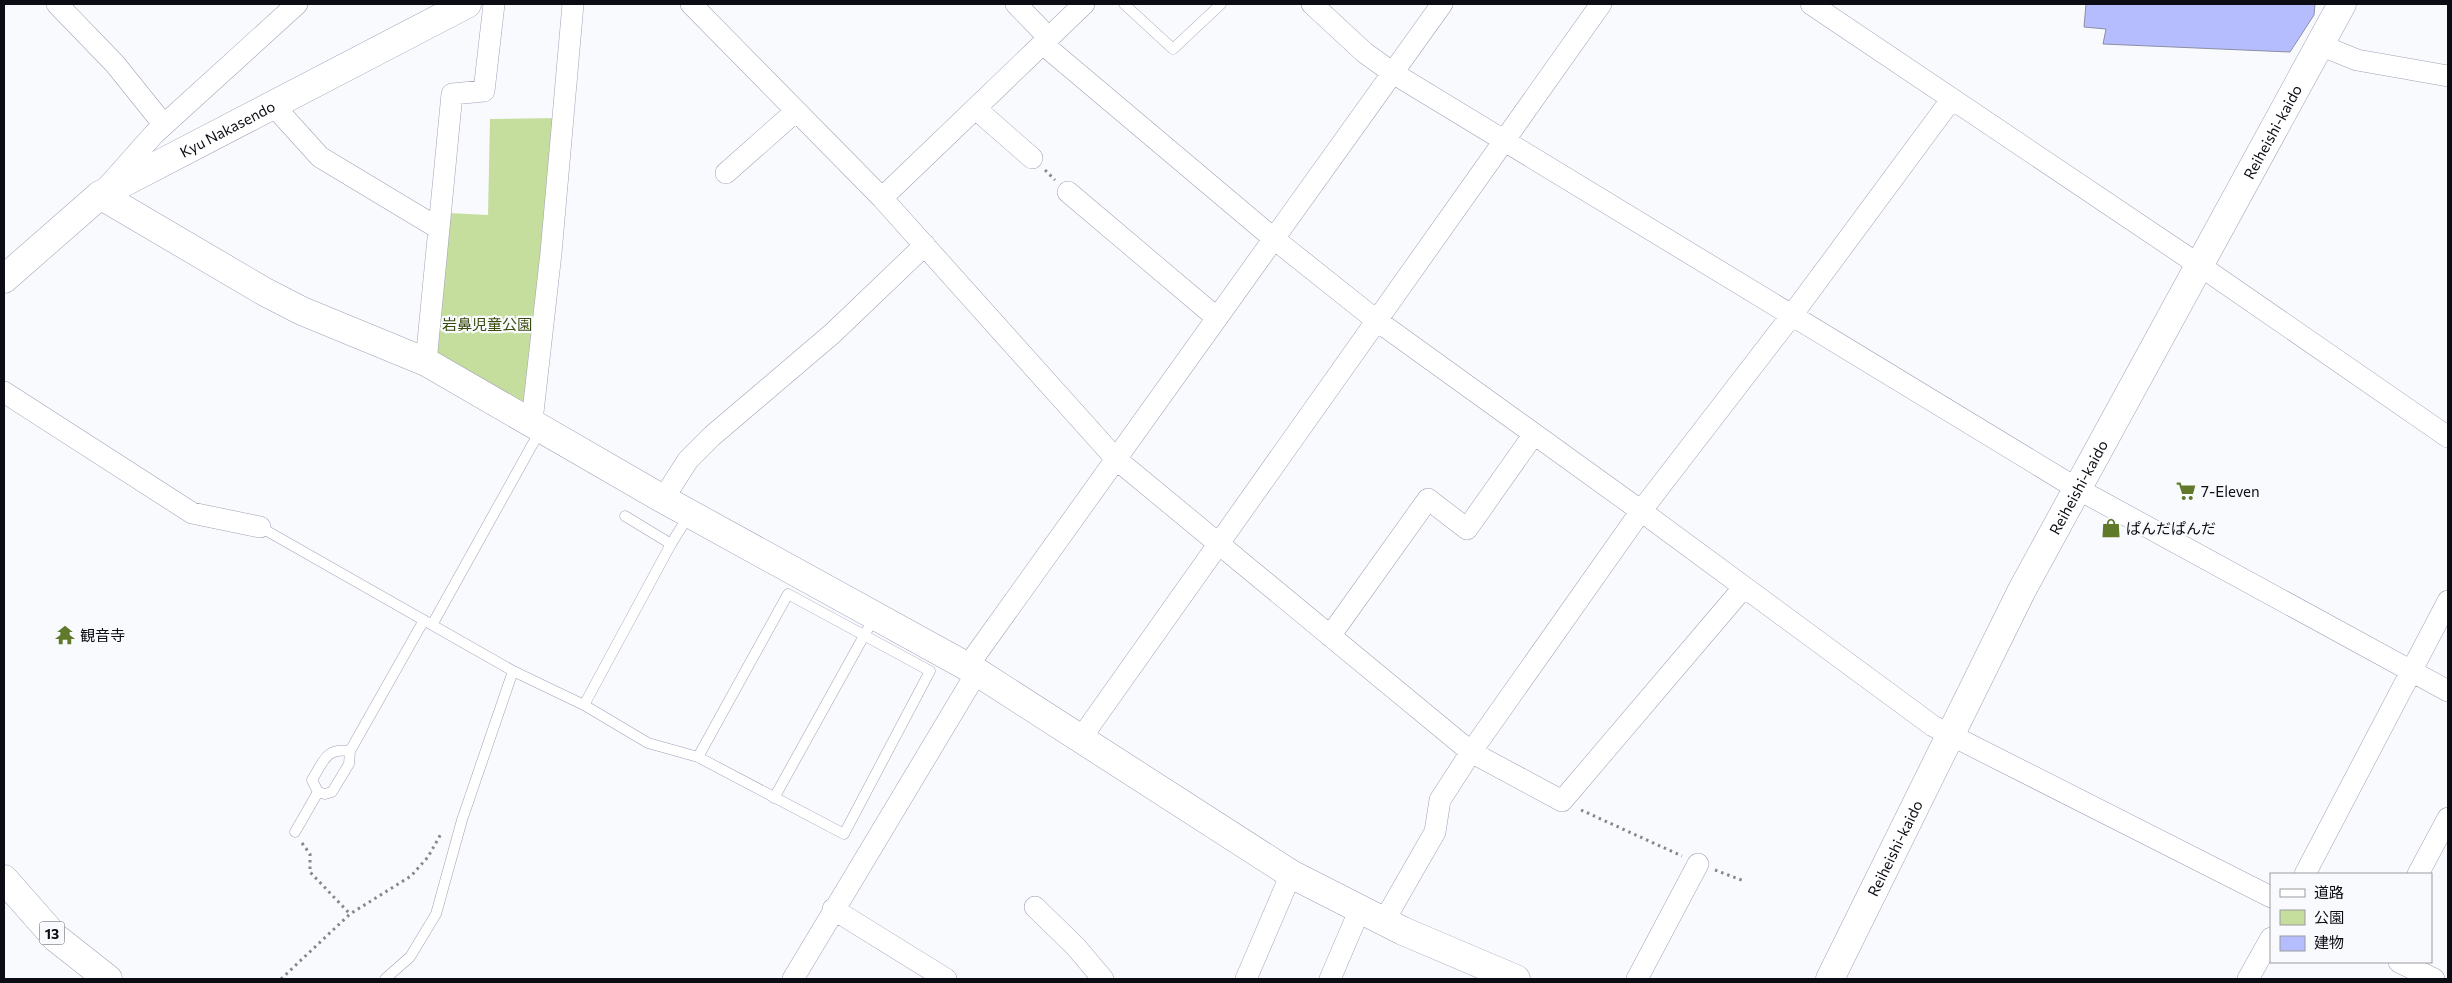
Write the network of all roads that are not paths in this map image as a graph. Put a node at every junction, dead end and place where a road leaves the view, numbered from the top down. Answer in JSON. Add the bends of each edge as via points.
{"nodes":[{"id":1,"x":57,"y":4,"type":"edge"},
{"id":2,"x":296,"y":4,"type":"edge"},
{"id":3,"x":467,"y":4,"type":"edge"},
{"id":4,"x":494,"y":4,"type":"edge"},
{"id":5,"x":573,"y":4,"type":"edge"},
{"id":6,"x":691,"y":4,"type":"edge"},
{"id":7,"x":1016,"y":4,"type":"edge"},
{"id":8,"x":1084,"y":4,"type":"edge"},
{"id":9,"x":1124,"y":4,"type":"edge"},
{"id":10,"x":1221,"y":4,"type":"edge"},
{"id":11,"x":1312,"y":4,"type":"edge"},
{"id":12,"x":1442,"y":4,"type":"edge"},
{"id":13,"x":1601,"y":4,"type":"edge"},
{"id":14,"x":1811,"y":4,"type":"edge"},
{"id":15,"x":2342,"y":4,"type":"edge"},
{"id":16,"x":1046,"y":41,"type":"junction"},
{"id":17,"x":2320,"y":45,"type":"junction"},
{"id":18,"x":1392,"y":72,"type":"junction"},
{"id":19,"x":2448,"y":76,"type":"edge"},
{"id":20,"x":1951,"y":100,"type":"junction"},
{"id":21,"x":273,"y":105,"type":"junction"},
{"id":22,"x":976,"y":109,"type":"junction"},
{"id":23,"x":796,"y":111,"type":"junction"},
{"id":24,"x":164,"y":125,"type":"junction"},
{"id":25,"x":1505,"y":140,"type":"junction"},
{"id":26,"x":1032,"y":158,"type":"road end"},
{"id":27,"x":726,"y":173,"type":"dead end"},
{"id":28,"x":1068,"y":192,"type":"road end"},
{"id":29,"x":100,"y":195,"type":"junction"},
{"id":30,"x":882,"y":198,"type":"junction"},
{"id":31,"x":438,"y":228,"type":"junction"},
{"id":32,"x":1273,"y":238,"type":"junction"},
{"id":33,"x":924,"y":245,"type":"junction"},
{"id":34,"x":2199,"y":264,"type":"junction"},
{"id":35,"x":8,"y":269,"type":"edge"},
{"id":36,"x":1792,"y":315,"type":"junction"},
{"id":37,"x":1217,"y":318,"type":"junction"},
{"id":38,"x":1376,"y":320,"type":"junction"},
{"id":39,"x":426,"y":362,"type":"junction"},
{"id":40,"x":4,"y":392,"type":"edge"},
{"id":41,"x":536,"y":424,"type":"junction"},
{"id":42,"x":1534,"y":434,"type":"junction"},
{"id":43,"x":2448,"y":437,"type":"edge"},
{"id":44,"x":1116,"y":459,"type":"junction"},
{"id":45,"x":2076,"y":488,"type":"junction"},
{"id":46,"x":663,"y":499,"type":"junction"},
{"id":47,"x":1641,"y":511,"type":"junction"},
{"id":48,"x":689,"y":514,"type":"junction"},
{"id":49,"x":624,"y":516,"type":"dead end"},
{"id":50,"x":260,"y":527,"type":"joint"},
{"id":51,"x":1217,"y":543,"type":"junction"},
{"id":52,"x":671,"y":544,"type":"junction"},
{"id":53,"x":1744,"y":588,"type":"junction"},
{"id":54,"x":2448,"y":601,"type":"edge"},
{"id":55,"x":428,"y":622,"type":"junction"},
{"id":56,"x":870,"y":626,"type":"junction"},
{"id":57,"x":1330,"y":636,"type":"junction"},
{"id":58,"x":972,"y":670,"type":"junction"},
{"id":59,"x":513,"y":671,"type":"junction"},
{"id":60,"x":2412,"y":671,"type":"junction"},
{"id":61,"x":2448,"y":691,"type":"edge"},
{"id":62,"x":584,"y":705,"type":"junction"},
{"id":63,"x":1950,"y":736,"type":"junction"},
{"id":64,"x":1081,"y":738,"type":"junction"},
{"id":65,"x":350,"y":751,"type":"junction"},
{"id":66,"x":1471,"y":752,"type":"junction"},
{"id":67,"x":698,"y":757,"type":"junction"},
{"id":68,"x":318,"y":792,"type":"junction"},
{"id":69,"x":774,"y":798,"type":"junction"},
{"id":70,"x":2448,"y":818,"type":"edge"},
{"id":71,"x":295,"y":832,"type":"road end"},
{"id":72,"x":1698,"y":864,"type":"road end"},
{"id":73,"x":2305,"y":873,"type":"edge"},
{"id":74,"x":2419,"y":873,"type":"edge"},
{"id":75,"x":1291,"y":874,"type":"junction"},
{"id":76,"x":4,"y":879,"type":"edge"},
{"id":77,"x":2270,"y":896,"type":"edge"},
{"id":78,"x":1035,"y":907,"type":"dead end"},
{"id":79,"x":833,"y":909,"type":"junction"},
{"id":80,"x":1360,"y":909,"type":"junction"},
{"id":81,"x":1384,"y":921,"type":"junction"},
{"id":82,"x":2270,"y":940,"type":"edge"},
{"id":83,"x":2401,"y":963,"type":"edge"},
{"id":84,"x":108,"y":979,"type":"edge"},
{"id":85,"x":385,"y":979,"type":"edge"},
{"id":86,"x":793,"y":979,"type":"edge"},
{"id":87,"x":946,"y":979,"type":"edge"},
{"id":88,"x":1103,"y":979,"type":"edge"},
{"id":89,"x":1246,"y":979,"type":"edge"},
{"id":90,"x":1330,"y":979,"type":"edge"},
{"id":91,"x":1516,"y":979,"type":"edge"},
{"id":92,"x":1637,"y":979,"type":"edge"},
{"id":93,"x":1830,"y":979,"type":"edge"},
{"id":94,"x":2248,"y":979,"type":"edge"},
{"id":95,"x":2434,"y":979,"type":"edge"}],
"edges":[{"from":1,"to":24,"type":"street","via":[[116,64]]},
{"from":2,"to":24,"type":"street"},
{"from":3,"to":21,"type":"street","name":"Kyu Nakasendo"},
{"from":4,"to":31,"type":"street","via":[[484,91],[452,94]]},
{"from":5,"to":41,"type":"street"},
{"from":6,"to":23,"type":"street"},
{"from":7,"to":16,"type":"street"},
{"from":8,"to":16,"type":"street"},
{"from":9,"to":10,"type":"lane","via":[[1173,49]]},
{"from":11,"to":18,"type":"street","via":[[1365,53]]},
{"from":12,"to":18,"type":"street"},
{"from":13,"to":25,"type":"street"},
{"from":14,"to":20,"type":"street"},
{"from":15,"to":17,"type":"street","name":"Reiheishi-kaido"},
{"from":16,"to":22,"type":"street"},
{"from":16,"to":32,"type":"street"},
{"from":17,"to":19,"type":"street","via":[[2357,60]]},
{"from":17,"to":34,"type":"street","name":"Reiheishi-kaido"},
{"from":18,"to":25,"type":"street"},
{"from":18,"to":32,"type":"street"},
{"from":20,"to":34,"type":"street"},
{"from":20,"to":36,"type":"street"},
{"from":21,"to":29,"type":"street","name":"Kyu Nakasendo"},
{"from":21,"to":31,"type":"street","via":[[320,157]]},
{"from":22,"to":26,"type":"street"},
{"from":22,"to":30,"type":"street"},
{"from":23,"to":27,"type":"street"},
{"from":23,"to":30,"type":"street"},
{"from":24,"to":29,"type":"street"},
{"from":25,"to":36,"type":"street"},
{"from":25,"to":38,"type":"street"},
{"from":28,"to":37,"type":"street"},
{"from":29,"to":35,"type":"street","name":"Kyu Nakasendo"},
{"from":29,"to":39,"type":"street","via":[[302,311]]},
{"from":30,"to":33,"type":"street"},
{"from":31,"to":39,"type":"street"},
{"from":32,"to":37,"type":"street"},
{"from":32,"to":38,"type":"street"},
{"from":33,"to":44,"type":"street"},
{"from":33,"to":46,"type":"street","via":[[833,333],[712,436],[688,460]]},
{"from":34,"to":43,"type":"street"},
{"from":34,"to":45,"type":"street","name":"Reiheishi-kaido"},
{"from":36,"to":45,"type":"street"},
{"from":36,"to":47,"type":"street"},
{"from":37,"to":44,"type":"street"},
{"from":38,"to":42,"type":"street"},
{"from":38,"to":51,"type":"street"},
{"from":39,"to":41,"type":"street"},
{"from":40,"to":50,"type":"street","via":[[192,513]]},
{"from":41,"to":46,"type":"street"},
{"from":41,"to":55,"type":"lane"},
{"from":42,"to":47,"type":"street"},
{"from":42,"to":57,"type":"street","via":[[1467,529],[1428,499]]},
{"from":44,"to":51,"type":"street"},
{"from":44,"to":58,"type":"street"},
{"from":45,"to":60,"type":"street"},
{"from":45,"to":63,"type":"street","name":"Reiheishi-kaido"},
{"from":46,"to":48,"type":"street"},
{"from":47,"to":53,"type":"street"},
{"from":47,"to":66,"type":"street"},
{"from":48,"to":52,"type":"lane"},
{"from":48,"to":56,"type":"street"},
{"from":49,"to":52,"type":"lane"},
{"from":50,"to":55,"type":"lane"},
{"from":51,"to":57,"type":"street"},
{"from":51,"to":64,"type":"street"},
{"from":52,"to":62,"type":"lane"},
{"from":53,"to":63,"type":"street"},
{"from":53,"to":66,"type":"street","via":[[1562,801]]},
{"from":54,"to":60,"type":"street"},
{"from":55,"to":59,"type":"lane"},
{"from":55,"to":65,"type":"lane"},
{"from":56,"to":58,"type":"street"},
{"from":56,"to":67,"type":"lane","via":[[788,594]]},
{"from":56,"to":69,"type":"lane"},
{"from":56,"to":69,"type":"lane","via":[[930,671],[844,834]]},
{"from":57,"to":66,"type":"street"},
{"from":58,"to":64,"type":"street"},
{"from":58,"to":79,"type":"street"},
{"from":59,"to":62,"type":"lane"},
{"from":59,"to":85,"type":"lane","via":[[463,816],[436,914],[410,957]]},
{"from":60,"to":61,"type":"street"},
{"from":60,"to":73,"type":"street"},
{"from":62,"to":67,"type":"lane","via":[[648,743]]},
{"from":63,"to":77,"type":"street"},
{"from":63,"to":93,"type":"street","name":"Reiheishi-kaido"},
{"from":64,"to":75,"type":"street"},
{"from":65,"to":68,"type":"lane","via":[[349,764],[332,792]]},
{"from":65,"to":68,"type":"lane","via":[[329,753],[312,780]]},
{"from":66,"to":81,"type":"street","via":[[1440,800],[1435,832]]},
{"from":67,"to":69,"type":"lane"},
{"from":68,"to":71,"type":"lane"},
{"from":70,"to":74,"type":"street"},
{"from":72,"to":92,"type":"street"},
{"from":75,"to":80,"type":"street"},
{"from":75,"to":89,"type":"street"},
{"from":76,"to":84,"type":"street","number":"13","via":[[56,938]]},
{"from":78,"to":88,"type":"street"},
{"from":79,"to":86,"type":"street"},
{"from":79,"to":87,"type":"street"},
{"from":80,"to":81,"type":"street"},
{"from":80,"to":90,"type":"street"},
{"from":81,"to":91,"type":"street"},
{"from":82,"to":94,"type":"street"},
{"from":83,"to":95,"type":"street"}]}
